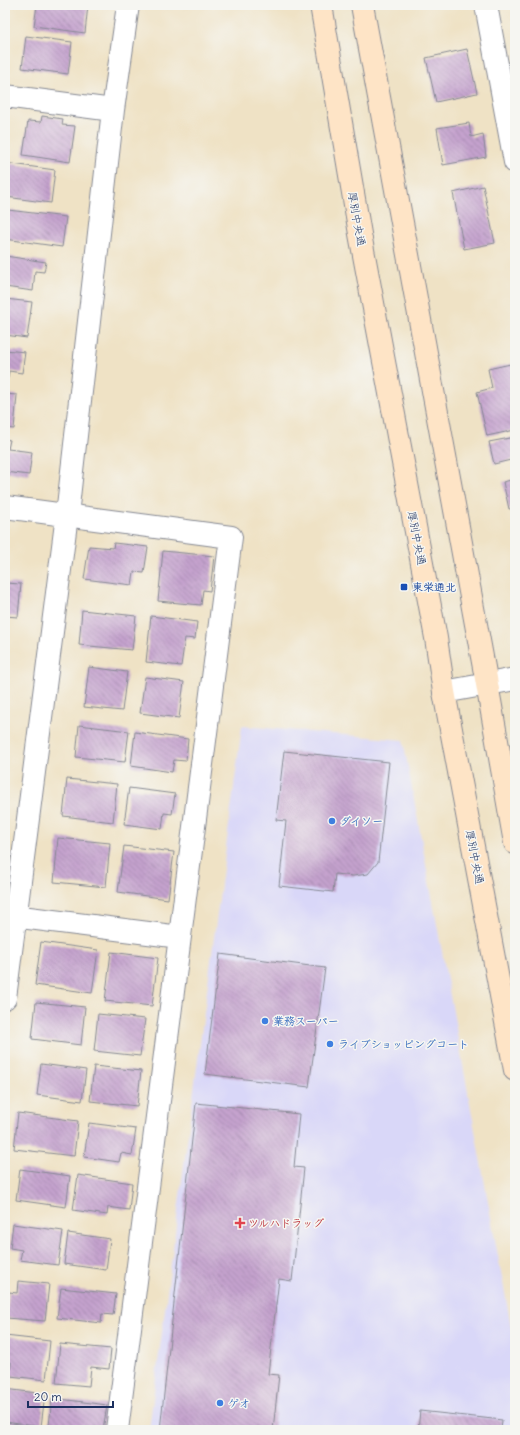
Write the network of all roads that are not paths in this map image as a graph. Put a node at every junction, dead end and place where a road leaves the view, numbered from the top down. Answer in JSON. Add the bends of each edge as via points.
{"nodes":[{"id":1,"x":128,"y":5,"type":"edge"},
{"id":2,"x":321,"y":5,"type":"edge"},
{"id":3,"x":362,"y":5,"type":"edge"},
{"id":4,"x":486,"y":5,"type":"edge"},
{"id":5,"x":5,"y":96,"type":"edge"},
{"id":6,"x":113,"y":110,"type":"junction"},
{"id":7,"x":514,"y":154,"type":"edge"},
{"id":8,"x":5,"y":507,"type":"edge"},
{"id":9,"x":67,"y":515,"type":"junction"},
{"id":10,"x":515,"y":679,"type":"edge"},
{"id":11,"x":487,"y":684,"type":"junction"},
{"id":12,"x":444,"y":692,"type":"junction"},
{"id":13,"x":515,"y":843,"type":"edge"},
{"id":14,"x":10,"y":916,"type":"edge"},
{"id":15,"x":180,"y":937,"type":"junction"},
{"id":16,"x":5,"y":998,"type":"edge"},
{"id":17,"x":515,"y":1070,"type":"edge"},
{"id":18,"x":117,"y":1430,"type":"edge"}],
"edges":[{"from":1,"to":6,"type":"street"},
{"from":2,"to":12,"type":"main road","name":"厚別中央通"},
{"from":3,"to":11,"type":"main road"},
{"from":4,"to":7,"type":"street"},
{"from":5,"to":6,"type":"street"},
{"from":6,"to":9,"type":"street"},
{"from":8,"to":9,"type":"street"},
{"from":9,"to":14,"type":"street"},
{"from":9,"to":15,"type":"street","via":[[231,537]]},
{"from":10,"to":11,"type":"street"},
{"from":11,"to":12,"type":"street"},
{"from":11,"to":13,"type":"main road"},
{"from":12,"to":17,"type":"main road","name":"厚別中央通"},
{"from":14,"to":15,"type":"street"},
{"from":14,"to":16,"type":"street"},
{"from":15,"to":18,"type":"street"}]}
